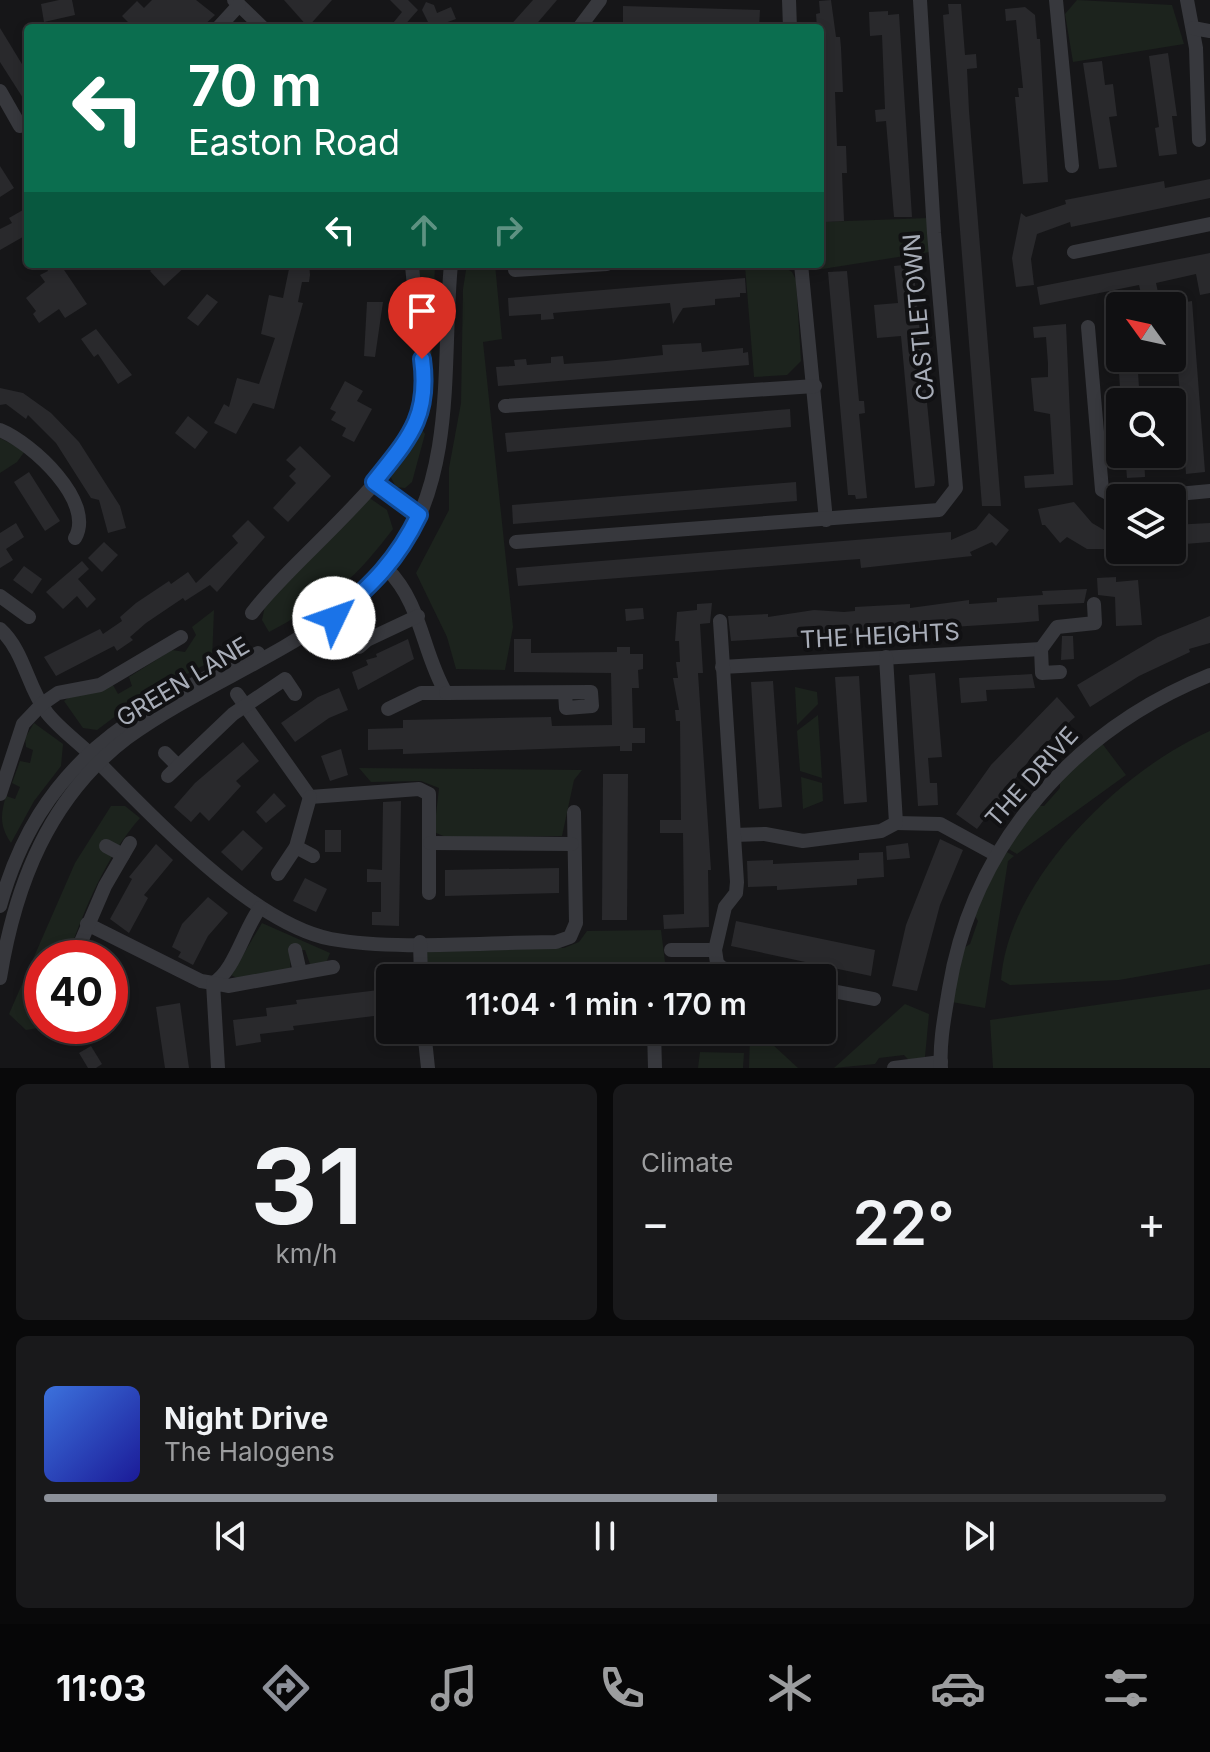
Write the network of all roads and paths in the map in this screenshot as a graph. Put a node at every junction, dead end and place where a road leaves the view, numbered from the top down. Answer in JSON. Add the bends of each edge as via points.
{"nodes":[{"id":1,"x":600,"y":0,"type":"edge"},
{"id":2,"x":789,"y":0,"type":"edge"},
{"id":3,"x":920,"y":0,"type":"edge"},
{"id":4,"x":1056,"y":0,"type":"edge"},
{"id":5,"x":1187,"y":0,"type":"edge"},
{"id":6,"x":237,"y":2,"type":"edge"},
{"id":7,"x":221,"y":24,"type":"edge"},
{"id":8,"x":259,"y":24,"type":"edge"},
{"id":9,"x":582,"y":24,"type":"edge"},
{"id":10,"x":790,"y":24,"type":"edge"},
{"id":11,"x":1193,"y":28,"type":"junction"},
{"id":12,"x":1210,"y":31,"type":"edge"},
{"id":13,"x":0,"y":91,"type":"edge"},
{"id":14,"x":20,"y":126,"type":"dead end"},
{"id":15,"x":1199,"y":140,"type":"dead end"},
{"id":16,"x":1072,"y":166,"type":"dead end"},
{"id":17,"x":1210,"y":224,"type":"edge"},
{"id":18,"x":1074,"y":252,"type":"dead end"},
{"id":19,"x":412,"y":268,"type":"edge"},
{"id":20,"x":451,"y":268,"type":"edge"},
{"id":21,"x":546,"y":268,"type":"edge"},
{"id":22,"x":801,"y":268,"type":"edge"},
{"id":23,"x":515,"y":270,"type":"dead end"},
{"id":24,"x":1088,"y":327,"type":"dead end"},
{"id":25,"x":815,"y":386,"type":"junction"},
{"id":26,"x":505,"y":406,"type":"dead end"},
{"id":27,"x":0,"y":430,"type":"edge"},
{"id":28,"x":374,"y":482,"type":"junction"},
{"id":29,"x":1210,"y":491,"type":"edge"},
{"id":30,"x":1106,"y":492,"type":"edge"},
{"id":31,"x":1186,"y":493,"type":"edge"},
{"id":32,"x":419,"y":515,"type":"junction"},
{"id":33,"x":826,"y":520,"type":"junction"},
{"id":34,"x":75,"y":538,"type":"dead end"},
{"id":35,"x":516,"y":542,"type":"dead end"},
{"id":36,"x":387,"y":569,"type":"junction"},
{"id":37,"x":0,"y":596,"type":"edge"},
{"id":38,"x":1094,"y":604,"type":"dead end"},
{"id":39,"x":252,"y":613,"type":"dead end"},
{"id":40,"x":418,"y":616,"type":"junction"},
{"id":41,"x":29,"y":617,"type":"dead end"},
{"id":42,"x":334,"y":618,"type":"junction"},
{"id":43,"x":720,"y":621,"type":"dead end"},
{"id":44,"x":0,"y":629,"type":"edge"},
{"id":45,"x":181,"y":637,"type":"dead end"},
{"id":46,"x":359,"y":647,"type":"dead end"},
{"id":47,"x":1041,"y":649,"type":"junction"},
{"id":48,"x":886,"y":657,"type":"junction"},
{"id":49,"x":722,"y":667,"type":"junction"},
{"id":50,"x":1060,"y":672,"type":"dead end"},
{"id":51,"x":1210,"y":675,"type":"edge"},
{"id":52,"x":446,"y":693,"type":"junction"},
{"id":53,"x":565,"y":693,"type":"dead end"},
{"id":54,"x":295,"y":694,"type":"dead end"},
{"id":55,"x":241,"y":700,"type":"junction"},
{"id":56,"x":42,"y":704,"type":"junction"},
{"id":57,"x":178,"y":706,"type":"junction"},
{"id":58,"x":388,"y":709,"type":"dead end"},
{"id":59,"x":88,"y":752,"type":"junction"},
{"id":60,"x":165,"y":753,"type":"dead end"},
{"id":61,"x":99,"y":764,"type":"junction"},
{"id":62,"x":0,"y":794,"type":"edge"},
{"id":63,"x":310,"y":797,"type":"junction"},
{"id":64,"x":574,"y":812,"type":"dead end"},
{"id":65,"x":896,"y":823,"type":"junction"},
{"id":66,"x":734,"y":835,"type":"junction"},
{"id":67,"x":24,"y":841,"type":"junction"},
{"id":68,"x":430,"y":843,"type":"junction"},
{"id":69,"x":572,"y":844,"type":"junction"},
{"id":70,"x":106,"y":846,"type":"dead end"},
{"id":71,"x":296,"y":847,"type":"junction"},
{"id":72,"x":995,"y":854,"type":"junction"},
{"id":73,"x":313,"y":856,"type":"dead end"},
{"id":74,"x":278,"y":874,"type":"dead end"},
{"id":75,"x":429,"y":893,"type":"dead end"},
{"id":76,"x":0,"y":906,"type":"edge"},
{"id":77,"x":260,"y":908,"type":"junction"},
{"id":78,"x":87,"y":924,"type":"junction"},
{"id":79,"x":81,"y":940,"type":"edge"},
{"id":80,"x":420,"y":942,"type":"junction"},
{"id":81,"x":295,"y":950,"type":"dead end"},
{"id":82,"x":671,"y":950,"type":"dead end"},
{"id":83,"x":715,"y":950,"type":"junction"},
{"id":84,"x":421,"y":964,"type":"edge"},
{"id":85,"x":718,"y":964,"type":"edge"},
{"id":86,"x":333,"y":967,"type":"dead end"},
{"id":87,"x":300,"y":972,"type":"junction"},
{"id":88,"x":0,"y":978,"type":"edge"},
{"id":89,"x":213,"y":983,"type":"junction"},
{"id":90,"x":836,"y":992,"type":"edge"},
{"id":91,"x":874,"y":999,"type":"dead end"},
{"id":92,"x":425,"y":1044,"type":"edge"},
{"id":93,"x":654,"y":1044,"type":"edge"},
{"id":94,"x":941,"y":1065,"type":"edge"},
{"id":95,"x":218,"y":1068,"type":"edge"},
{"id":96,"x":428,"y":1068,"type":"edge"},
{"id":97,"x":655,"y":1068,"type":"edge"},
{"id":98,"x":894,"y":1068,"type":"edge"}],
"edges":[{"from":1,"to":9,"type":"street"},
{"from":2,"to":10,"type":"street"},
{"from":3,"to":33,"type":"street","name":"CASTLETOWN","via":[[956,488],[939,510]]},
{"from":4,"to":16,"type":"street"},
{"from":5,"to":11,"type":"street"},
{"from":6,"to":7,"type":"street"},
{"from":6,"to":8,"type":"street"},
{"from":11,"to":12,"type":"street"},
{"from":11,"to":15,"type":"street"},
{"from":13,"to":14,"type":"street"},
{"from":17,"to":18,"type":"street"},
{"from":19,"to":28,"type":"street","via":[[423,402],[418,423]]},
{"from":20,"to":32,"type":"street","name":"GREEN LANE","via":[[446,397]]},
{"from":21,"to":23,"type":"street"},
{"from":22,"to":25,"type":"street"},
{"from":24,"to":30,"type":"street"},
{"from":25,"to":26,"type":"street"},
{"from":25,"to":33,"type":"street"},
{"from":27,"to":34,"type":"street","via":[[34,450],[62,483],[81,512],[82,527]]},
{"from":28,"to":32,"type":"street"},
{"from":28,"to":39,"type":"street"},
{"from":29,"to":31,"type":"street"},
{"from":32,"to":36,"type":"street","name":"GREEN LANE"},
{"from":33,"to":35,"type":"street","name":"CASTLETOWN"},
{"from":36,"to":40,"type":"street"},
{"from":36,"to":42,"type":"street","name":"GREEN LANE"},
{"from":37,"to":41,"type":"street"},
{"from":38,"to":47,"type":"street","via":[[1095,623],[1057,627]]},
{"from":40,"to":46,"type":"street"},
{"from":40,"to":52,"type":"street"},
{"from":42,"to":57,"type":"street","name":"GREEN LANE"},
{"from":42,"to":59,"type":"street","name":"GREEN LANE","via":[[172,693]]},
{"from":43,"to":49,"type":"street"},
{"from":44,"to":56,"type":"street","via":[[24,661]]},
{"from":45,"to":56,"type":"street","via":[[100,685],[58,693]]},
{"from":47,"to":48,"type":"street","name":"THE HEIGHTS"},
{"from":47,"to":50,"type":"street","via":[[1042,673]]},
{"from":48,"to":49,"type":"street","name":"THE HEIGHTS"},
{"from":48,"to":65,"type":"street"},
{"from":49,"to":66,"type":"street"},
{"from":51,"to":72,"type":"street","name":"THE DRIVE","via":[[1102,733],[1033,803]]},
{"from":52,"to":53,"type":"street"},
{"from":52,"to":58,"type":"street","via":[[421,693]]},
{"from":54,"to":55,"type":"street","via":[[285,679]]},
{"from":55,"to":60,"type":"street","via":[[173,771]]},
{"from":55,"to":63,"type":"street"},
{"from":56,"to":59,"type":"street"},
{"from":56,"to":62,"type":"street","via":[[23,724]]},
{"from":57,"to":59,"type":"street"},
{"from":57,"to":61,"type":"street","name":"GREEN LANE","via":[[126,739]]},
{"from":59,"to":61,"type":"street"},
{"from":59,"to":67,"type":"street","name":"GREEN LANE"},
{"from":61,"to":67,"type":"street","via":[[81,770]]},
{"from":61,"to":77,"type":"street"},
{"from":61,"to":88,"type":"street","name":"GREEN LANE","via":[[75,787],[26,871]]},
{"from":63,"to":68,"type":"street","via":[[419,789],[429,794]]},
{"from":63,"to":71,"type":"street"},
{"from":64,"to":69,"type":"street"},
{"from":65,"to":66,"type":"street","via":[[881,831],[803,841]]},
{"from":65,"to":72,"type":"street","via":[[940,824]]},
{"from":66,"to":83,"type":"street","via":[[736,893],[725,907]]},
{"from":67,"to":76,"type":"street","name":"GREEN LANE"},
{"from":68,"to":69,"type":"street"},
{"from":68,"to":75,"type":"street"},
{"from":69,"to":80,"type":"street","via":[[576,923],[570,937],[556,942]]},
{"from":70,"to":78,"type":"street","via":[[126,849]]},
{"from":71,"to":73,"type":"street"},
{"from":71,"to":74,"type":"street"},
{"from":72,"to":94,"type":"street","name":"THE DRIVE","via":[[955,954]]},
{"from":77,"to":80,"type":"street","via":[[330,939]]},
{"from":77,"to":89,"type":"street","via":[[245,928],[227,973]]},
{"from":78,"to":79,"type":"street"},
{"from":78,"to":89,"type":"street"},
{"from":80,"to":84,"type":"street"},
{"from":81,"to":87,"type":"street"},
{"from":82,"to":83,"type":"street"},
{"from":83,"to":85,"type":"street"},
{"from":86,"to":87,"type":"street"},
{"from":87,"to":89,"type":"street","via":[[228,986]]},
{"from":89,"to":95,"type":"street"},
{"from":90,"to":91,"type":"street"},
{"from":92,"to":96,"type":"street"},
{"from":93,"to":97,"type":"street"},
{"from":94,"to":98,"type":"street"}]}
